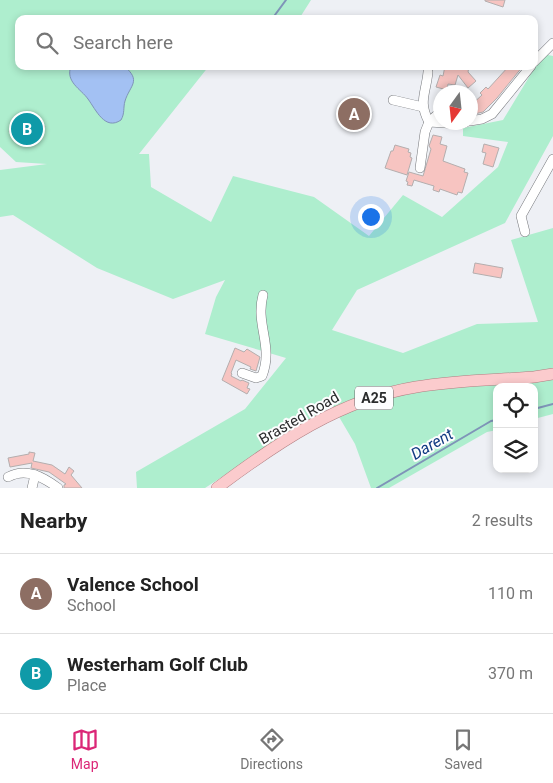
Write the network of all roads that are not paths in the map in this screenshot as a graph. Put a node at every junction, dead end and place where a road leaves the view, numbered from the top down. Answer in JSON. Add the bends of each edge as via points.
{"nodes":[{"id":1,"x":553,"y":43,"type":"edge"},
{"id":2,"x":538,"y":58,"type":"edge"},
{"id":3,"x":528,"y":70,"type":"edge"},
{"id":4,"x":428,"y":72,"type":"dead end"},
{"id":5,"x":393,"y":100,"type":"dead end"},
{"id":6,"x":423,"y":107,"type":"junction"},
{"id":7,"x":433,"y":118,"type":"edge"},
{"id":8,"x":478,"y":120,"type":"edge"},
{"id":9,"x":429,"y":122,"type":"junction"},
{"id":10,"x":433,"y":122,"type":"edge"},
{"id":11,"x":553,"y":159,"type":"edge"},
{"id":12,"x":420,"y":168,"type":"dead end"},
{"id":13,"x":525,"y":232,"type":"dead end"},
{"id":14,"x":263,"y":295,"type":"dead end"},
{"id":15,"x":242,"y":373,"type":"dead end"},
{"id":16,"x":553,"y":374,"type":"edge"},
{"id":17,"x":35,"y":475,"type":"junction"},
{"id":18,"x":8,"y":477,"type":"dead end"},
{"id":19,"x":32,"y":488,"type":"edge"},
{"id":20,"x":58,"y":488,"type":"edge"},
{"id":21,"x":218,"y":488,"type":"edge"}],
"edges":[{"from":1,"to":2,"type":"street"},
{"from":3,"to":8,"type":"street","via":[[492,114]]},
{"from":4,"to":6,"type":"street"},
{"from":5,"to":6,"type":"street"},
{"from":6,"to":9,"type":"street"},
{"from":7,"to":9,"type":"street"},
{"from":9,"to":10,"type":"street"},
{"from":9,"to":12,"type":"street"},
{"from":11,"to":13,"type":"street","via":[[521,216]]},
{"from":14,"to":15,"type":"street","via":[[260,312],[267,363],[262,376],[256,378]]},
{"from":16,"to":21,"type":"main road","name":"Brasted Road","number":"A25","via":[[415,387],[352,404],[300,432]]},
{"from":17,"to":18,"type":"street","via":[[15,473]]},
{"from":17,"to":19,"type":"street"},
{"from":17,"to":20,"type":"street"}]}
